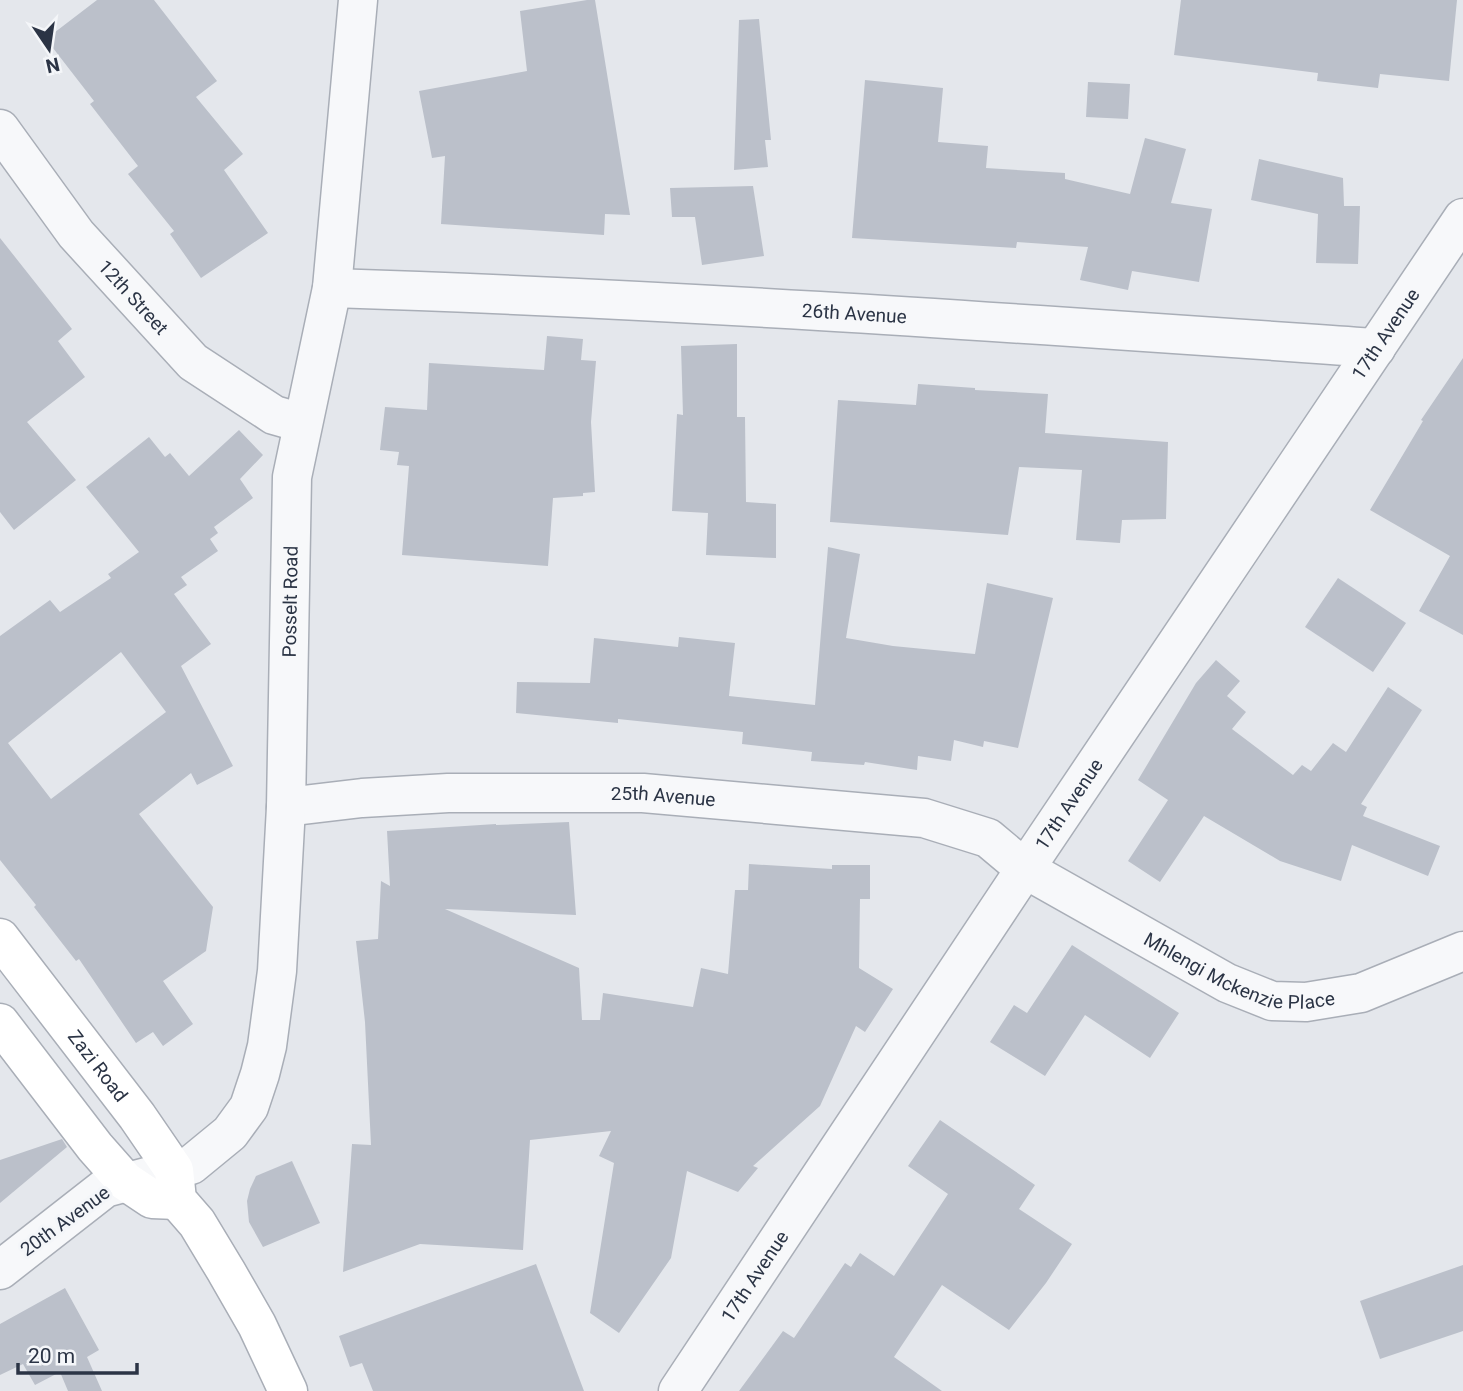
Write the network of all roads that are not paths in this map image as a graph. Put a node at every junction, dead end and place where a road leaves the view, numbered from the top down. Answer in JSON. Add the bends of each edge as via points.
{"nodes":[{"id":1,"x":358,"y":0,"type":"edge"},
{"id":2,"x":0,"y":129,"type":"edge"},
{"id":3,"x":1463,"y":218,"type":"edge"},
{"id":4,"x":332,"y":288,"type":"junction"},
{"id":5,"x":1376,"y":348,"type":"junction"},
{"id":6,"x":302,"y":423,"type":"junction"},
{"id":7,"x":286,"y":807,"type":"junction"},
{"id":8,"x":1025,"y":869,"type":"junction"},
{"id":9,"x":0,"y":938,"type":"edge"},
{"id":10,"x":1463,"y":951,"type":"edge"},
{"id":11,"x":0,"y":1023,"type":"edge"},
{"id":12,"x":125,"y":1181,"type":"junction"},
{"id":13,"x":176,"y":1185,"type":"junction"},
{"id":14,"x":0,"y":1270,"type":"edge"},
{"id":15,"x":288,"y":1391,"type":"edge"},
{"id":16,"x":678,"y":1391,"type":"edge"}],
"edges":[{"from":1,"to":4,"type":"street","name":"Posselt Road"},
{"from":2,"to":6,"type":"street","name":"12th Street","via":[[76,234],[193,362],[274,415]]},
{"from":3,"to":5,"type":"street","name":"17th Avenue"},
{"from":4,"to":5,"type":"street","name":"26th Avenue","via":[[498,293]]},
{"from":4,"to":6,"type":"street","name":"Posselt Road"},
{"from":5,"to":8,"type":"street","name":"17th Avenue"},
{"from":6,"to":7,"type":"street","name":"Posselt Road","via":[[292,477]]},
{"from":7,"to":8,"type":"street","name":"25th Avenue","via":[[448,793],[643,793],[924,818],[988,838]]},
{"from":7,"to":13,"type":"street","name":"Posselt Road","via":[[277,971],[260,1074],[249,1107],[230,1133],[191,1165]]},
{"from":8,"to":10,"type":"street","name":"Mhlengi Mckenzie Place","via":[[1227,983],[1272,1001],[1306,1002],[1361,993]]},
{"from":8,"to":16,"type":"street","name":"17th Avenue"},
{"from":9,"to":13,"type":"street","name":"Zazi Road","via":[[137,1116]]},
{"from":11,"to":12,"type":"street"},
{"from":12,"to":13,"type":"street","name":"20th Avenue"},
{"from":12,"to":14,"type":"street","name":"20th Avenue","via":[[105,1188]]},
{"from":13,"to":15,"type":"street","name":"Zazi Road","via":[[257,1325]]}]}
